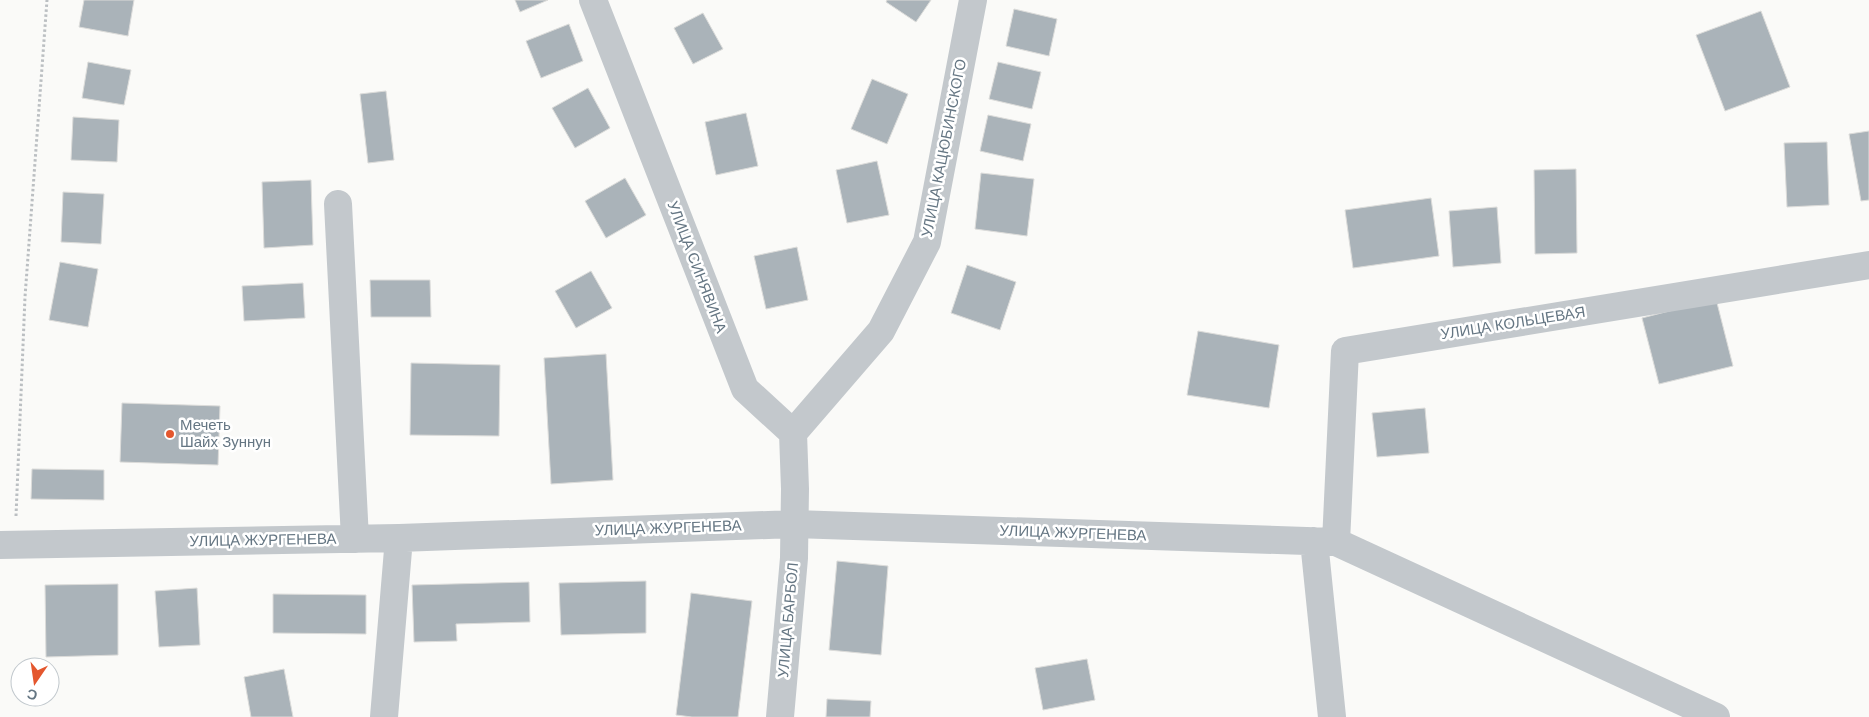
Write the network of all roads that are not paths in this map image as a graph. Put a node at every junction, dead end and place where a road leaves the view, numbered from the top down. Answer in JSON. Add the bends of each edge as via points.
{"nodes":[{"id":1,"x":593,"y":0,"type":"edge"},
{"id":2,"x":973,"y":0,"type":"edge"},
{"id":3,"x":338,"y":204,"type":"dead end"},
{"id":4,"x":1869,"y":265,"type":"edge"},
{"id":5,"x":793,"y":434,"type":"junction"},
{"id":6,"x":794,"y":524,"type":"junction"},
{"id":7,"x":355,"y":538,"type":"junction"},
{"id":8,"x":399,"y":538,"type":"junction"},
{"id":9,"x":1325,"y":542,"type":"junction"},
{"id":10,"x":7,"y":545,"type":"edge"},
{"id":11,"x":384,"y":717,"type":"edge"},
{"id":12,"x":780,"y":717,"type":"edge"},
{"id":13,"x":1332,"y":717,"type":"edge"},
{"id":14,"x":1716,"y":717,"type":"edge"}],
"edges":[{"from":1,"to":5,"type":"street","name":"УЛИЦА СИНЯВИНА","via":[[745,389]]},
{"from":2,"to":5,"type":"street","name":"УЛИЦА КАЦЮБИНСКОГО","via":[[927,242],[881,332]]},
{"from":3,"to":7,"type":"street"},
{"from":4,"to":9,"type":"street","name":"УЛИЦА КОЛЬЦЕВАЯ","via":[[1345,351]]},
{"from":5,"to":6,"type":"street"},
{"from":6,"to":8,"type":"street","name":"УЛИЦА ЖУРГЕНЕВА"},
{"from":6,"to":9,"type":"street","name":"УЛИЦА ЖУРГЕНЕВА"},
{"from":6,"to":12,"type":"street","name":"УЛИЦА БАРБОЛ"},
{"from":7,"to":8,"type":"street","name":"УЛИЦА ЖУРГЕНЕВА"},
{"from":7,"to":10,"type":"street","name":"УЛИЦА ЖУРГЕНЕВА"},
{"from":8,"to":11,"type":"street"},
{"from":9,"to":13,"type":"street"},
{"from":9,"to":14,"type":"street"}]}
